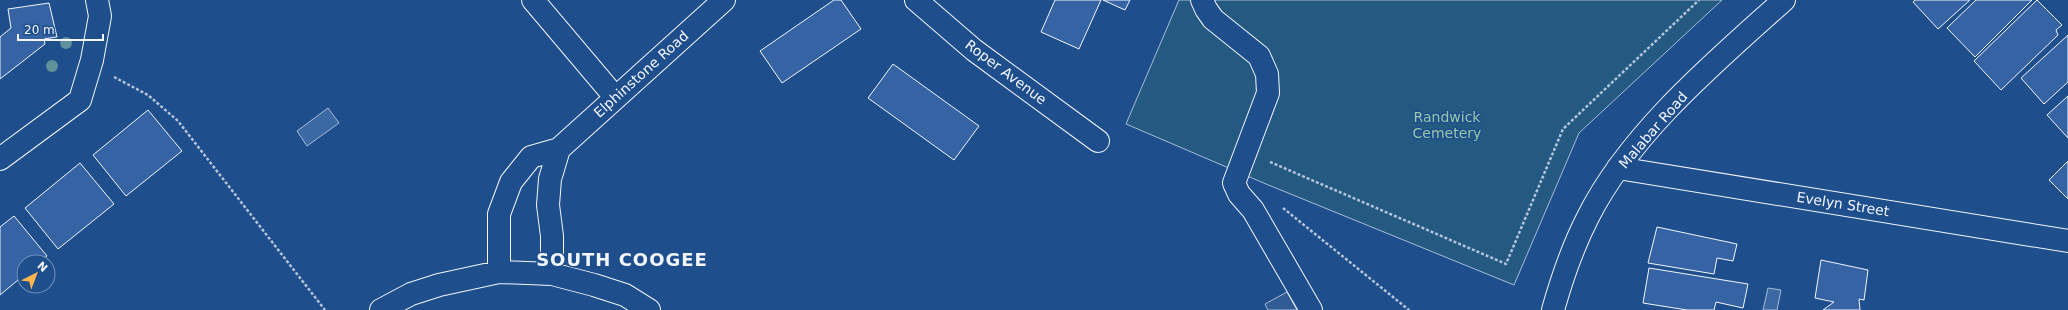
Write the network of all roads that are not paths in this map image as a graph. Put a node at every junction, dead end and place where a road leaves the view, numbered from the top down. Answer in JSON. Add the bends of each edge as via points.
{"nodes":[{"id":1,"x":97,"y":0,"type":"edge"},
{"id":2,"x":533,"y":0,"type":"edge"},
{"id":3,"x":724,"y":0,"type":"edge"},
{"id":4,"x":916,"y":0,"type":"edge"},
{"id":5,"x":1202,"y":0,"type":"edge"},
{"id":6,"x":1784,"y":0,"type":"edge"},
{"id":7,"x":615,"y":97,"type":"junction"},
{"id":8,"x":1098,"y":141,"type":"dead end"},
{"id":9,"x":559,"y":150,"type":"junction"},
{"id":10,"x":0,"y":159,"type":"edge"},
{"id":11,"x":1618,"y":168,"type":"junction"},
{"id":12,"x":2068,"y":241,"type":"edge"},
{"id":13,"x":499,"y":272,"type":"junction"},
{"id":14,"x":552,"y":274,"type":"junction"},
{"id":15,"x":381,"y":310,"type":"edge"},
{"id":16,"x":649,"y":310,"type":"edge"},
{"id":17,"x":1311,"y":310,"type":"edge"},
{"id":18,"x":1553,"y":310,"type":"edge"}],
"edges":[{"from":1,"to":10,"type":"street","via":[[100,16],[80,100]]},
{"from":2,"to":7,"type":"street"},
{"from":3,"to":7,"type":"street","name":"Elphinstone Road"},
{"from":4,"to":8,"type":"street","name":"Roper Avenue","via":[[974,50]]},
{"from":5,"to":17,"type":"street","via":[[1213,19],[1259,56],[1267,74],[1268,93],[1234,182]]},
{"from":6,"to":11,"type":"street","name":"Malabar Road","via":[[1663,114]]},
{"from":7,"to":9,"type":"street","name":"Elphinstone Road"},
{"from":9,"to":13,"type":"street","via":[[531,156],[511,182],[499,214]]},
{"from":9,"to":14,"type":"street","name":"Elphinstone Road","via":[[550,179],[548,205],[552,236]]},
{"from":11,"to":12,"type":"street","name":"Evelyn Street"},
{"from":11,"to":18,"type":"street","name":"Malabar Road","via":[[1588,215],[1574,247]]},
{"from":13,"to":14,"type":"street"},
{"from":13,"to":15,"type":"street","via":[[411,294]]},
{"from":14,"to":16,"type":"street","via":[[625,296]]}]}
